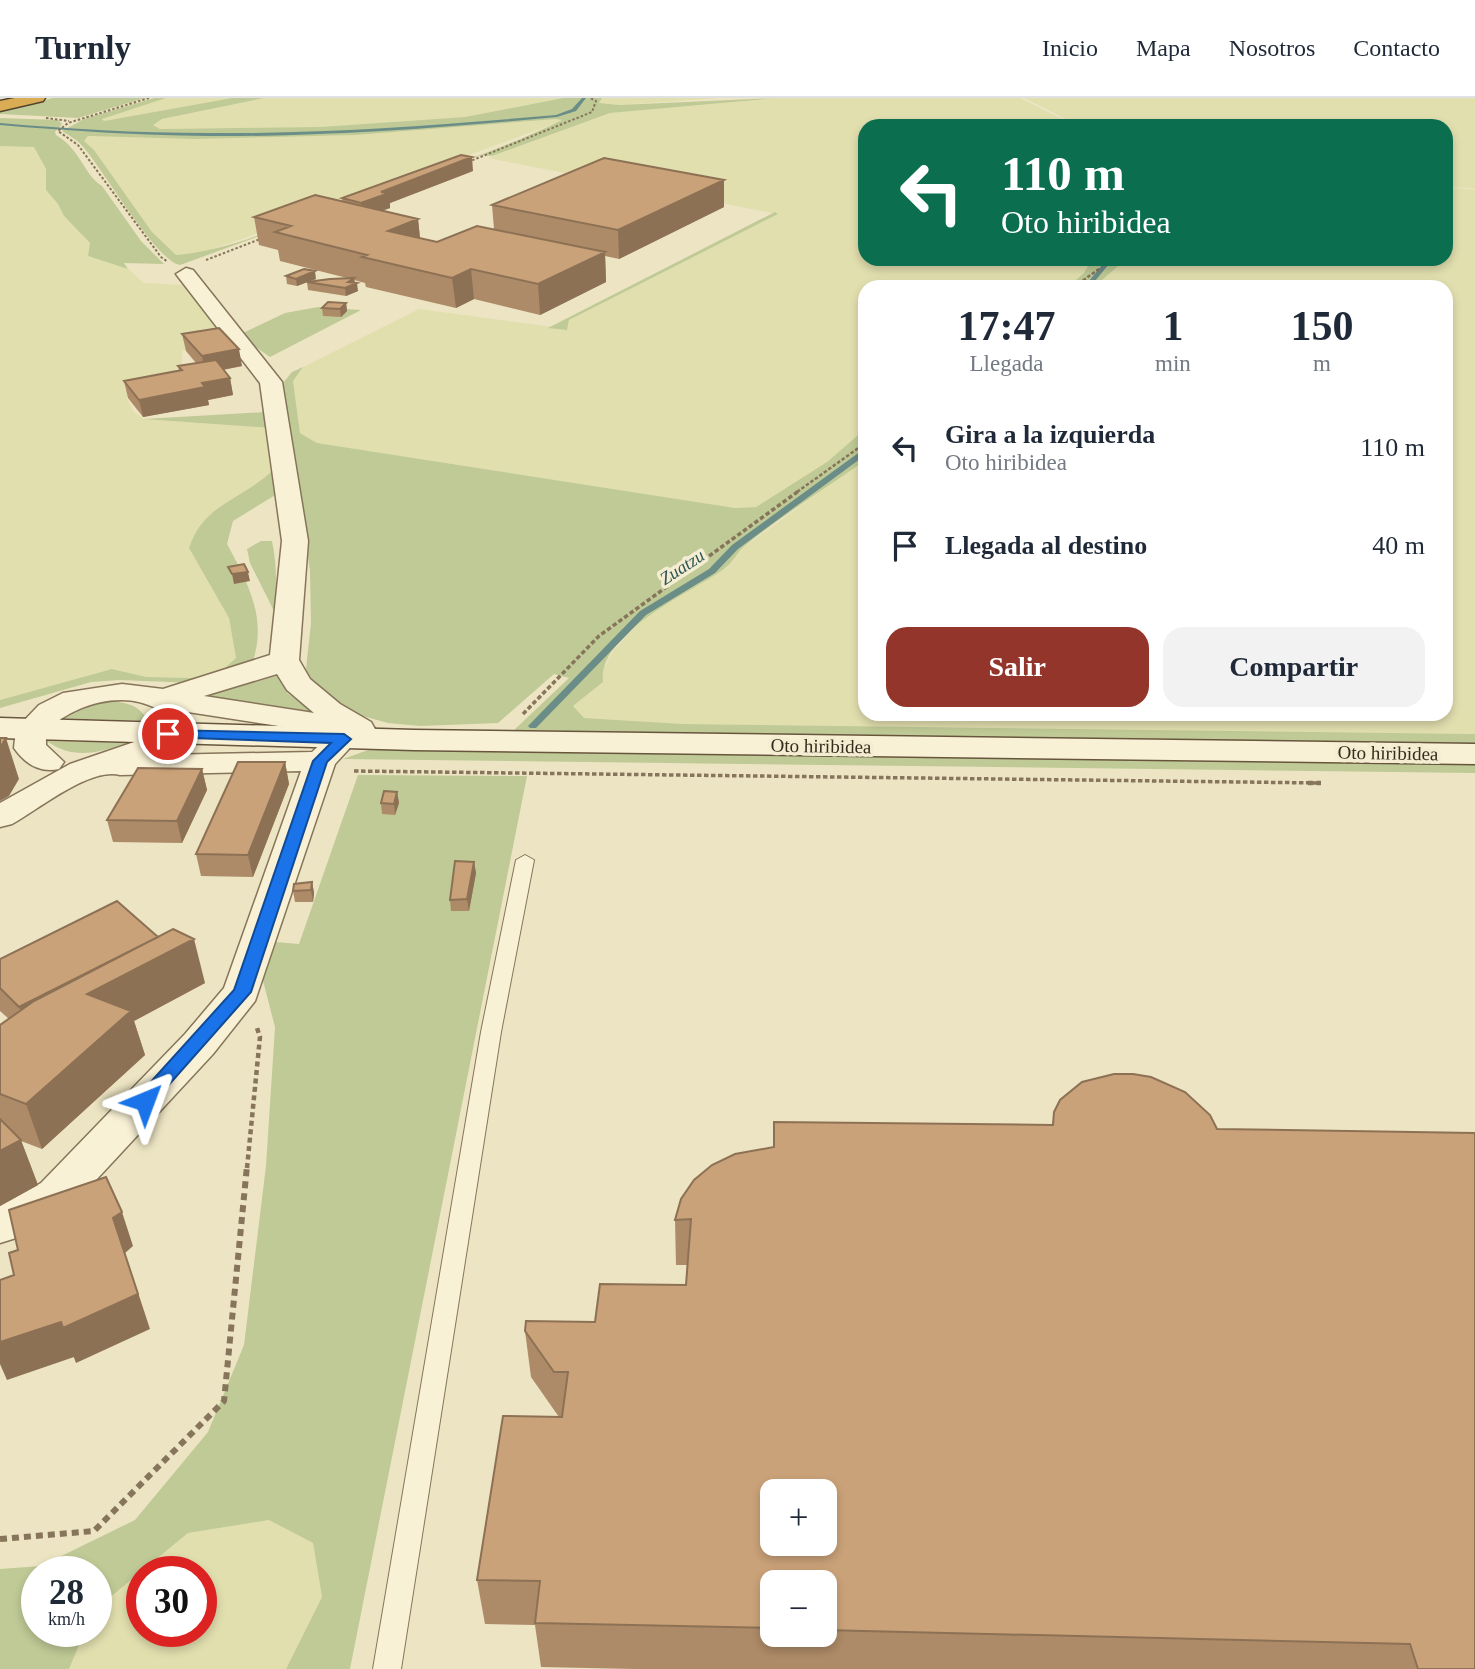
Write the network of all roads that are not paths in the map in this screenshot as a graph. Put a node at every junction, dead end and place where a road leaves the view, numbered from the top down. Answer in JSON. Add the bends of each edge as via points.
{"nodes":[{"id":1,"x":37,"y":98,"type":"edge"},
{"id":2,"x":0,"y":106,"type":"edge"},
{"id":3,"x":182,"y":272,"type":"road end"},
{"id":4,"x":284,"y":660,"type":"junction"},
{"id":5,"x":160,"y":698,"type":"junction"},
{"id":6,"x":15,"y":729,"type":"edge"},
{"id":7,"x":168,"y":734,"type":"junction"},
{"id":8,"x":341,"y":743,"type":"junction"},
{"id":9,"x":1475,"y":754,"type":"edge"},
{"id":10,"x":0,"y":761,"type":"edge"},
{"id":11,"x":48,"y":761,"type":"junction"},
{"id":12,"x":93,"y":766,"type":"junction"},
{"id":13,"x":0,"y":817,"type":"edge"},
{"id":14,"x":525,"y":860,"type":"dead end"},
{"id":15,"x":0,"y":1226,"type":"edge"},
{"id":16,"x":387,"y":1669,"type":"edge"}],
"edges":[{"from":1,"to":2,"type":"highway"},
{"from":3,"to":4,"type":"street","via":[[271,382],[295,541]]},
{"from":4,"to":5,"type":"street","via":[[215,685]]},
{"from":4,"to":8,"type":"street","via":[[298,684],[329,710]]},
{"from":5,"to":6,"type":"street","via":[[136,691],[105,692],[73,699]]},
{"from":5,"to":7,"type":"street","via":[[171,708],[174,720]]},
{"from":5,"to":8,"type":"street"},
{"from":6,"to":7,"type":"street","name":"Oto hiribidea"},
{"from":6,"to":11,"type":"street"},
{"from":7,"to":8,"type":"street","name":"Oto hiribidea"},
{"from":7,"to":12,"type":"street","name":"Oto hiribidea","via":[[137,755]]},
{"from":8,"to":9,"type":"street","name":"Oto hiribidea","via":[[414,740]]},
{"from":8,"to":12,"type":"street","name":"Oto hiribidea"},
{"from":8,"to":15,"type":"street","via":[[279,882],[242,992],[199,1044],[55,1195]]},
{"from":10,"to":11,"type":"street","name":"Oto hiribidea"},
{"from":11,"to":12,"type":"street","name":"Oto hiribidea"},
{"from":12,"to":13,"type":"street"},
{"from":14,"to":16,"type":"lane","via":[[491,1032]]}]}
